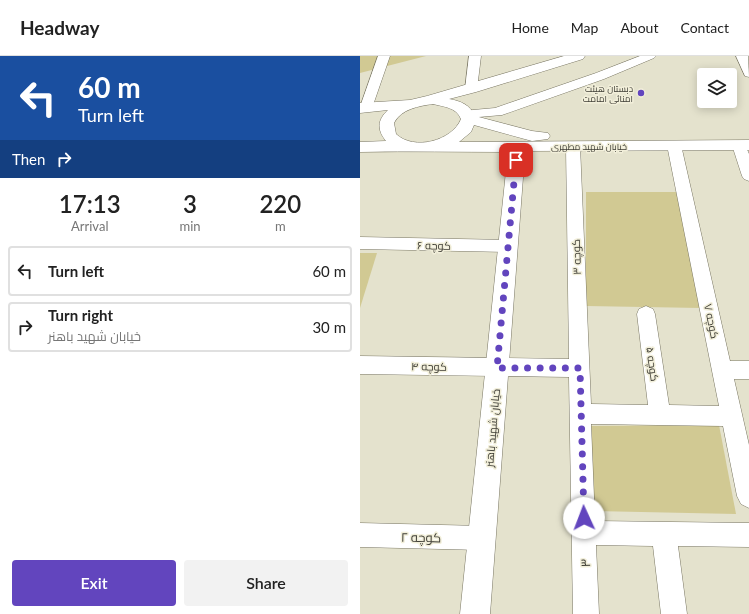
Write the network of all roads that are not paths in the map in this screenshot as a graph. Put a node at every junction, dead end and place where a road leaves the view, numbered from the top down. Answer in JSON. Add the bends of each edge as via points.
{"nodes":[{"id":1,"x":384,"y":56,"type":"edge"},
{"id":2,"x":475,"y":56,"type":"edge"},
{"id":3,"x":650,"y":56,"type":"edge"},
{"id":4,"x":742,"y":56,"type":"edge"},
{"id":5,"x":571,"y":57,"type":"edge"},
{"id":6,"x":749,"y":73,"type":"edge"},
{"id":7,"x":471,"y":89,"type":"junction"},
{"id":8,"x":415,"y":103,"type":"junction"},
{"id":9,"x":363,"y":108,"type":"edge"},
{"id":10,"x":468,"y":116,"type":"junction"},
{"id":11,"x":746,"y":141,"type":"edge"},
{"id":12,"x":674,"y":145,"type":"junction"},
{"id":13,"x":404,"y":146,"type":"junction"},
{"id":14,"x":517,"y":146,"type":"junction"},
{"id":15,"x":573,"y":146,"type":"junction"},
{"id":16,"x":429,"y":147,"type":"junction"},
{"id":17,"x":360,"y":148,"type":"edge"},
{"id":18,"x":749,"y":176,"type":"edge"},
{"id":19,"x":360,"y":243,"type":"edge"},
{"id":20,"x":508,"y":246,"type":"junction"},
{"id":21,"x":646,"y":314,"type":"dead end"},
{"id":22,"x":360,"y":365,"type":"edge"},
{"id":23,"x":497,"y":368,"type":"junction"},
{"id":24,"x":580,"y":368,"type":"junction"},
{"id":25,"x":722,"y":370,"type":"junction"},
{"id":26,"x":749,"y":370,"type":"edge"},
{"id":27,"x":581,"y":414,"type":"junction"},
{"id":28,"x":660,"y":415,"type":"junction"},
{"id":29,"x":732,"y":416,"type":"junction"},
{"id":30,"x":749,"y":496,"type":"edge"},
{"id":31,"x":584,"y":533,"type":"junction"},
{"id":32,"x":664,"y":534,"type":"junction"},
{"id":33,"x":360,"y":535,"type":"edge"},
{"id":34,"x":749,"y":535,"type":"edge"},
{"id":35,"x":482,"y":538,"type":"junction"},
{"id":36,"x":475,"y":614,"type":"edge"},
{"id":37,"x":586,"y":614,"type":"edge"},
{"id":38,"x":674,"y":614,"type":"edge"}],
"edges":[{"from":1,"to":9,"type":"street"},
{"from":2,"to":7,"type":"street"},
{"from":3,"to":10,"type":"street","via":[[497,112]]},
{"from":4,"to":6,"type":"street"},
{"from":5,"to":7,"type":"street"},
{"from":7,"to":8,"type":"street"},
{"from":8,"to":9,"type":"street"},
{"from":8,"to":10,"type":"street","via":[[433,100],[454,104],[462,108]]},
{"from":8,"to":13,"type":"street","via":[[392,115],[386,129],[395,141]]},
{"from":10,"to":11,"type":"street","name":"خیابان شهید مطهری","via":[[532,136]]},
{"from":10,"to":16,"type":"street","via":[[466,128],[461,134],[452,140]]},
{"from":11,"to":12,"type":"street","name":"خیابان شهید مطهری"},
{"from":11,"to":18,"type":"street"},
{"from":12,"to":15,"type":"street","name":"خیابان شهید مطهری"},
{"from":12,"to":25,"type":"street","name":"کوچه ۷"},
{"from":13,"to":16,"type":"street"},
{"from":13,"to":17,"type":"street"},
{"from":14,"to":15,"type":"street","name":"خیابان شهید مطهری"},
{"from":14,"to":16,"type":"street","name":"خیابان شهید مطهری"},
{"from":14,"to":20,"type":"street","name":"خیابان شهید باهنر"},
{"from":15,"to":24,"type":"street","name":"کوچه ۳"},
{"from":19,"to":20,"type":"street","name":"کوچه ۶"},
{"from":20,"to":23,"type":"street","name":"خیابان شهید باهنر"},
{"from":21,"to":28,"type":"street","name":"کوچه ۵"},
{"from":22,"to":23,"type":"street","name":"کوچه ۴"},
{"from":23,"to":24,"type":"street","name":"کوچه ۴"},
{"from":23,"to":35,"type":"street","name":"خیابان شهید باهنر"},
{"from":24,"to":27,"type":"street","name":"۳"},
{"from":25,"to":26,"type":"street"},
{"from":25,"to":29,"type":"street","name":"کوچه ۷"},
{"from":27,"to":28,"type":"street"},
{"from":27,"to":31,"type":"street","name":"۳"},
{"from":28,"to":29,"type":"street"},
{"from":29,"to":30,"type":"street","name":"کوچه ۷"},
{"from":31,"to":32,"type":"street"},
{"from":31,"to":37,"type":"street","name":"۳"},
{"from":32,"to":34,"type":"street"},
{"from":32,"to":38,"type":"street"},
{"from":33,"to":35,"type":"street","name":"کوچه ۲"},
{"from":35,"to":36,"type":"street","name":"خیابان شهید باهنر"}]}
